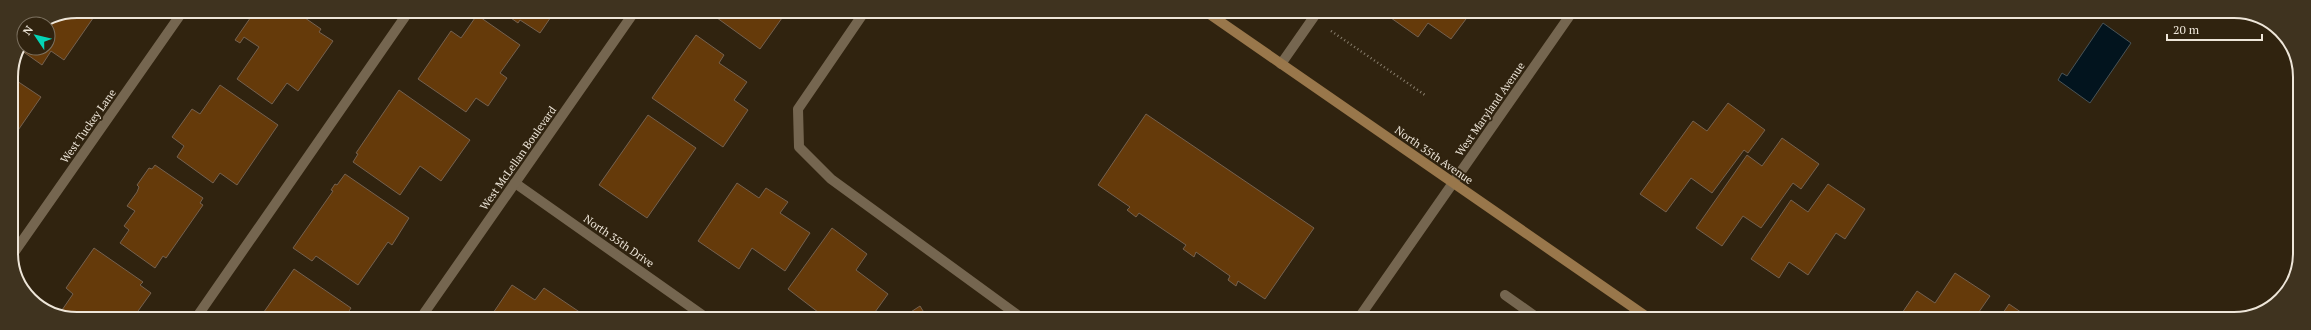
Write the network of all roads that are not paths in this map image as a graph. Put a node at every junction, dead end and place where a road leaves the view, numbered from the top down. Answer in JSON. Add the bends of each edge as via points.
{"nodes":[{"id":1,"x":178,"y":18,"type":"edge"},
{"id":2,"x":404,"y":18,"type":"edge"},
{"id":3,"x":631,"y":18,"type":"edge"},
{"id":4,"x":860,"y":18,"type":"edge"},
{"id":5,"x":1215,"y":18,"type":"edge"},
{"id":6,"x":1314,"y":18,"type":"edge"},
{"id":7,"x":1568,"y":18,"type":"edge"},
{"id":8,"x":1281,"y":64,"type":"junction"},
{"id":9,"x":1453,"y":182,"type":"junction"},
{"id":10,"x":515,"y":183,"type":"junction"},
{"id":11,"x":18,"y":247,"type":"edge"},
{"id":12,"x":1505,"y":295,"type":"dead end"},
{"id":13,"x":200,"y":312,"type":"edge"},
{"id":14,"x":424,"y":312,"type":"edge"},
{"id":15,"x":698,"y":312,"type":"edge"},
{"id":16,"x":1013,"y":312,"type":"edge"},
{"id":17,"x":1363,"y":312,"type":"edge"},
{"id":18,"x":1529,"y":312,"type":"edge"},
{"id":19,"x":1640,"y":312,"type":"edge"}],
"edges":[{"from":1,"to":11,"type":"street","name":"West Tuckey Lane"},
{"from":2,"to":13,"type":"street"},
{"from":3,"to":10,"type":"street","name":"West McLellan Boulevard"},
{"from":4,"to":16,"type":"street","via":[[798,109],[799,147],[831,178]]},
{"from":5,"to":8,"type":"main road","name":"North 35th Avenue"},
{"from":6,"to":8,"type":"street"},
{"from":7,"to":9,"type":"street","name":"West Maryland Avenue"},
{"from":8,"to":9,"type":"main road","name":"North 35th Avenue"},
{"from":9,"to":17,"type":"street","name":"West Maryland Avenue"},
{"from":9,"to":19,"type":"main road","name":"North 35th Avenue"},
{"from":10,"to":14,"type":"street","name":"West McLellan Boulevard"},
{"from":10,"to":15,"type":"street","name":"North 35th Drive"},
{"from":12,"to":18,"type":"street"}]}
